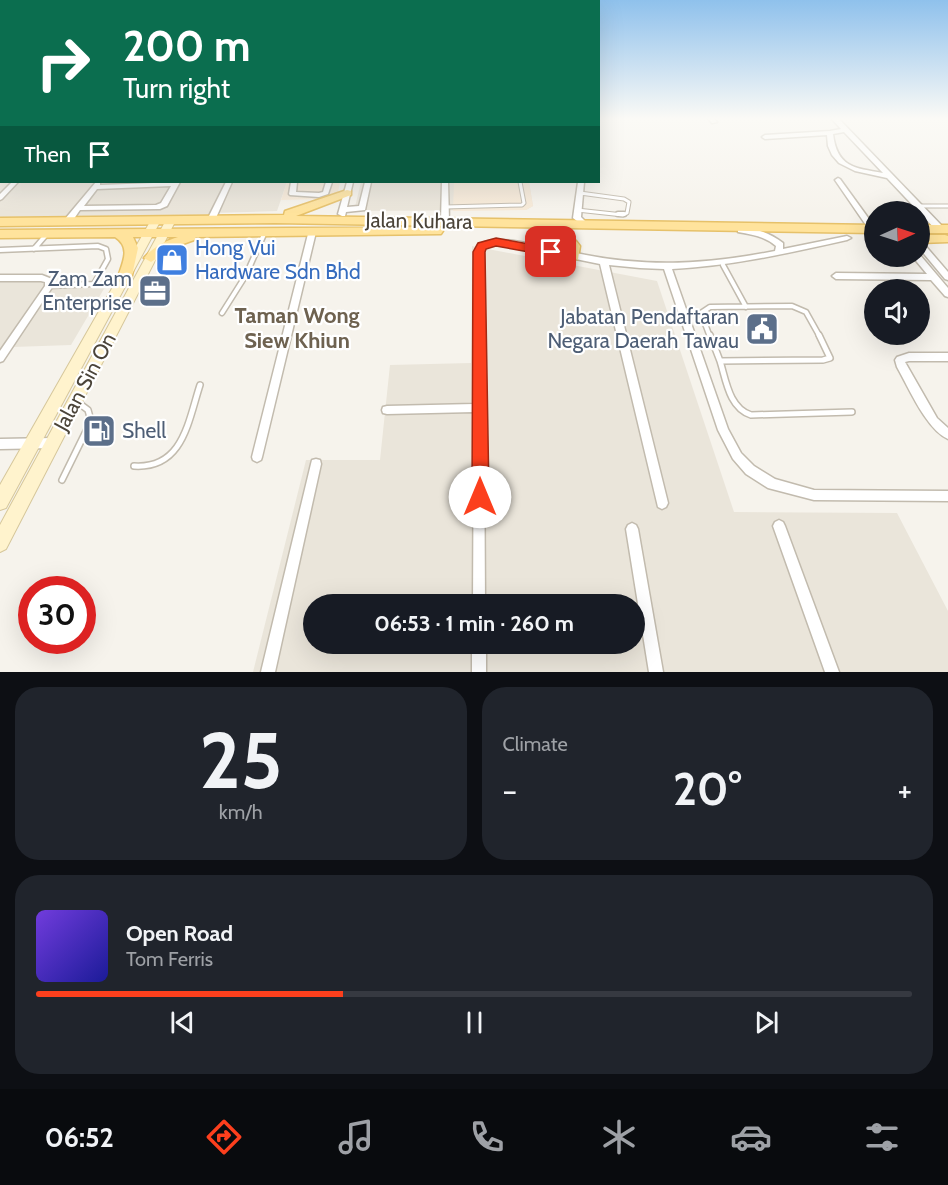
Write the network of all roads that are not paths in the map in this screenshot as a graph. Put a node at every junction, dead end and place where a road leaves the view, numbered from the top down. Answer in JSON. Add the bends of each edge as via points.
{"nodes":[{"id":1,"x":832,"y":149,"type":"edge"},
{"id":2,"x":863,"y":149,"type":"edge"},
{"id":3,"x":889,"y":176,"type":"junction"},
{"id":4,"x":838,"y":180,"type":"dead end"},
{"id":5,"x":14,"y":183,"type":"edge"},
{"id":6,"x":176,"y":183,"type":"edge"},
{"id":7,"x":230,"y":183,"type":"edge"},
{"id":8,"x":294,"y":183,"type":"edge"},
{"id":9,"x":329,"y":183,"type":"edge"},
{"id":10,"x":368,"y":183,"type":"edge"},
{"id":11,"x":446,"y":183,"type":"edge"},
{"id":12,"x":520,"y":183,"type":"edge"},
{"id":13,"x":581,"y":183,"type":"edge"},
{"id":14,"x":97,"y":184,"type":"edge"},
{"id":15,"x":348,"y":190,"type":"edge"},
{"id":16,"x":580,"y":193,"type":"junction"},
{"id":17,"x":365,"y":195,"type":"junction"},
{"id":18,"x":0,"y":198,"type":"edge"},
{"id":19,"x":914,"y":201,"type":"edge"},
{"id":20,"x":930,"y":206,"type":"edge"},
{"id":21,"x":948,"y":206,"type":"edge"},
{"id":22,"x":445,"y":207,"type":"junction"},
{"id":23,"x":79,"y":208,"type":"junction"},
{"id":24,"x":577,"y":210,"type":"junction"},
{"id":25,"x":342,"y":215,"type":"junction"},
{"id":26,"x":930,"y":217,"type":"edge"},
{"id":27,"x":864,"y":218,"type":"edge"},
{"id":28,"x":274,"y":219,"type":"junction"},
{"id":29,"x":156,"y":220,"type":"junction"},
{"id":30,"x":171,"y":220,"type":"junction"},
{"id":31,"x":68,"y":221,"type":"junction"},
{"id":32,"x":445,"y":221,"type":"junction"},
{"id":33,"x":0,"y":222,"type":"edge"},
{"id":34,"x":585,"y":225,"type":"junction"},
{"id":35,"x":209,"y":226,"type":"junction"},
{"id":36,"x":724,"y":227,"type":"junction"},
{"id":37,"x":930,"y":230,"type":"edge"},
{"id":38,"x":382,"y":231,"type":"junction"},
{"id":39,"x":265,"y":232,"type":"junction"},
{"id":40,"x":312,"y":232,"type":"junction"},
{"id":41,"x":864,"y":232,"type":"edge"},
{"id":42,"x":945,"y":232,"type":"edge"},
{"id":43,"x":117,"y":233,"type":"junction"},
{"id":44,"x":148,"y":233,"type":"junction"},
{"id":45,"x":164,"y":233,"type":"junction"},
{"id":46,"x":0,"y":234,"type":"edge"},
{"id":47,"x":47,"y":234,"type":"junction"},
{"id":48,"x":556,"y":234,"type":"junction"},
{"id":49,"x":864,"y":234,"type":"edge"},
{"id":50,"x":930,"y":236,"type":"edge"},
{"id":51,"x":772,"y":238,"type":"junction"},
{"id":52,"x":848,"y":238,"type":"junction"},
{"id":53,"x":34,"y":249,"type":"junction"},
{"id":54,"x":0,"y":250,"type":"edge"},
{"id":55,"x":779,"y":253,"type":"junction"},
{"id":56,"x":573,"y":256,"type":"junction"},
{"id":57,"x":930,"y":256,"type":"edge"},
{"id":58,"x":150,"y":258,"type":"junction"},
{"id":59,"x":604,"y":262,"type":"junction"},
{"id":60,"x":723,"y":265,"type":"junction"},
{"id":61,"x":925,"y":267,"type":"edge"},
{"id":62,"x":668,"y":268,"type":"junction"},
{"id":63,"x":836,"y":276,"type":"dead end"},
{"id":64,"x":933,"y":277,"type":"junction"},
{"id":65,"x":948,"y":277,"type":"edge"},
{"id":66,"x":0,"y":278,"type":"edge"},
{"id":67,"x":124,"y":280,"type":"junction"},
{"id":68,"x":49,"y":286,"type":"junction"},
{"id":69,"x":948,"y":294,"type":"edge"},
{"id":70,"x":746,"y":307,"type":"junction"},
{"id":71,"x":222,"y":313,"type":"dead end"},
{"id":72,"x":5,"y":344,"type":"edge"},
{"id":73,"x":948,"y":357,"type":"edge"},
{"id":74,"x":0,"y":358,"type":"edge"},
{"id":75,"x":720,"y":361,"type":"junction"},
{"id":76,"x":200,"y":385,"type":"dead end"},
{"id":77,"x":76,"y":400,"type":"junction"},
{"id":78,"x":480,"y":408,"type":"junction"},
{"id":79,"x":387,"y":410,"type":"dead end"},
{"id":80,"x":852,"y":412,"type":"dead end"},
{"id":81,"x":948,"y":434,"type":"edge"},
{"id":82,"x":53,"y":443,"type":"junction"},
{"id":83,"x":0,"y":444,"type":"edge"},
{"id":84,"x":32,"y":444,"type":"junction"},
{"id":85,"x":256,"y":458,"type":"dead end"},
{"id":86,"x":316,"y":464,"type":"dead end"},
{"id":87,"x":134,"y":466,"type":"dead end"},
{"id":88,"x":62,"y":480,"type":"dead end"},
{"id":89,"x":948,"y":496,"type":"edge"},
{"id":90,"x":0,"y":502,"type":"edge"},
{"id":91,"x":662,"y":503,"type":"dead end"},
{"id":92,"x":779,"y":526,"type":"dead end"},
{"id":93,"x":632,"y":529,"type":"dead end"},
{"id":94,"x":0,"y":543,"type":"edge"},
{"id":95,"x":479,"y":594,"type":"edge"},
{"id":96,"x":479,"y":654,"type":"edge"},
{"id":97,"x":268,"y":672,"type":"edge"},
{"id":98,"x":479,"y":672,"type":"edge"},
{"id":99,"x":657,"y":672,"type":"edge"},
{"id":100,"x":832,"y":672,"type":"edge"}],
"edges":[{"from":1,"to":3,"type":"street","via":[[844,165]]},
{"from":2,"to":3,"type":"street"},
{"from":3,"to":19,"type":"street"},
{"from":4,"to":27,"type":"street"},
{"from":5,"to":18,"type":"street"},
{"from":6,"to":14,"type":"street"},
{"from":6,"to":23,"type":"street","via":[[164,204],[157,207]]},
{"from":7,"to":35,"type":"street"},
{"from":8,"to":9,"type":"street","via":[[292,194],[320,195],[326,193]]},
{"from":10,"to":17,"type":"street"},
{"from":11,"to":22,"type":"street"},
{"from":12,"to":22,"type":"lane","via":[[522,205]]},
{"from":13,"to":16,"type":"street"},
{"from":14,"to":23,"type":"street"},
{"from":15,"to":17,"type":"street"},
{"from":15,"to":25,"type":"street"},
{"from":15,"to":28,"type":"main road"},
{"from":16,"to":24,"type":"street"},
{"from":16,"to":24,"type":"lane","via":[[627,200],[627,213]]},
{"from":17,"to":25,"type":"street","via":[[362,208]]},
{"from":20,"to":21,"type":"lane"},
{"from":22,"to":32,"type":"street"},
{"from":23,"to":31,"type":"street"},
{"from":24,"to":34,"type":"street","via":[[578,220]]},
{"from":25,"to":28,"type":"main road","name":"Jalan Kuhara"},
{"from":25,"to":32,"type":"main road","name":"Jalan Kuhara"},
{"from":25,"to":38,"type":"main road","via":[[342,224]]},
{"from":26,"to":42,"type":"street"},
{"from":28,"to":35,"type":"main road","name":"Jalan Kuhara"},
{"from":29,"to":30,"type":"main road","name":"Jalan Kuhara"},
{"from":29,"to":31,"type":"main road","name":"Jalan Kuhara"},
{"from":29,"to":44,"type":"main road","name":"Jalan Sin On"},
{"from":30,"to":35,"type":"main road","name":"Jalan Kuhara"},
{"from":30,"to":45,"type":"main road","name":"Jalan Sin On"},
{"from":31,"to":33,"type":"main road","name":"Jalan Kuhara"},
{"from":32,"to":34,"type":"main road","name":"Jalan Kuhara"},
{"from":34,"to":36,"type":"main road","name":"Jalan Kuhara"},
{"from":35,"to":39,"type":"main road","name":"Jalan Kuhara"},
{"from":35,"to":45,"type":"main road","name":"Jalan Kuhara"},
{"from":35,"to":58,"type":"main road"},
{"from":36,"to":41,"type":"main road","name":"Jalan Kuhara"},
{"from":36,"to":51,"type":"street","via":[[761,232]]},
{"from":37,"to":42,"type":"main road"},
{"from":38,"to":40,"type":"main road","name":"Jalan Kuhara"},
{"from":38,"to":48,"type":"main road","name":"Jalan Kuhara"},
{"from":39,"to":40,"type":"main road","name":"Jalan Kuhara"},
{"from":39,"to":71,"type":"lane","via":[[246,275]]},
{"from":40,"to":85,"type":"street"},
{"from":42,"to":50,"type":"main road"},
{"from":43,"to":44,"type":"main road","name":"Jalan Kuhara"},
{"from":43,"to":47,"type":"main road","name":"Jalan Kuhara"},
{"from":43,"to":67,"type":"main road","via":[[129,240],[132,248]]},
{"from":44,"to":45,"type":"main road","name":"Jalan Kuhara"},
{"from":44,"to":67,"type":"main road","name":"Jalan Sin On"},
{"from":45,"to":58,"type":"main road","name":"Jalan Sin On"},
{"from":46,"to":47,"type":"main road","name":"Jalan Kuhara"},
{"from":47,"to":53,"type":"lane"},
{"from":48,"to":51,"type":"main road","name":"Jalan Kuhara"},
{"from":48,"to":56,"type":"main road","via":[[574,246]]},
{"from":49,"to":52,"type":"main road","name":"Jalan Kuhara"},
{"from":51,"to":52,"type":"main road","name":"Jalan Kuhara"},
{"from":51,"to":55,"type":"street","via":[[780,244]]},
{"from":52,"to":55,"type":"street"},
{"from":53,"to":54,"type":"lane"},
{"from":53,"to":68,"type":"lane","via":[[98,246],[109,254],[94,284]]},
{"from":55,"to":60,"type":"street"},
{"from":56,"to":59,"type":"street"},
{"from":56,"to":78,"type":"street","via":[[507,243],[482,246]]},
{"from":57,"to":65,"type":"street"},
{"from":58,"to":77,"type":"main road","name":"Jalan Sin On"},
{"from":59,"to":62,"type":"street"},
{"from":59,"to":91,"type":"street"},
{"from":60,"to":62,"type":"street"},
{"from":60,"to":70,"type":"lane"},
{"from":61,"to":64,"type":"street"},
{"from":62,"to":89,"type":"street","via":[[723,430],[750,470],[772,484],[813,495]]},
{"from":63,"to":64,"type":"street"},
{"from":64,"to":69,"type":"street"},
{"from":66,"to":68,"type":"street","via":[[46,278]]},
{"from":67,"to":84,"type":"main road","name":"Jalan Sin On"},
{"from":68,"to":72,"type":"street"},
{"from":70,"to":75,"type":"lane","via":[[710,307],[701,312]]},
{"from":70,"to":75,"type":"lane","via":[[803,309],[830,358]]},
{"from":72,"to":74,"type":"street"},
{"from":73,"to":81,"type":"street","via":[[900,360],[933,421]]},
{"from":75,"to":80,"type":"lane","via":[[742,413]]},
{"from":76,"to":87,"type":"lane","via":[[180,441],[170,457],[149,469]]},
{"from":77,"to":82,"type":"main road","name":"Jalan Sin On"},
{"from":77,"to":88,"type":"lane","via":[[88,410],[91,421]]},
{"from":78,"to":79,"type":"street"},
{"from":78,"to":95,"type":"street"},
{"from":82,"to":84,"type":"street"},
{"from":82,"to":94,"type":"main road","name":"Jalan Sin On"},
{"from":83,"to":84,"type":"street"},
{"from":84,"to":90,"type":"main road","name":"Jalan Sin On"},
{"from":86,"to":97,"type":"street"},
{"from":92,"to":100,"type":"street"},
{"from":93,"to":99,"type":"street"},
{"from":96,"to":98,"type":"street"}]}
